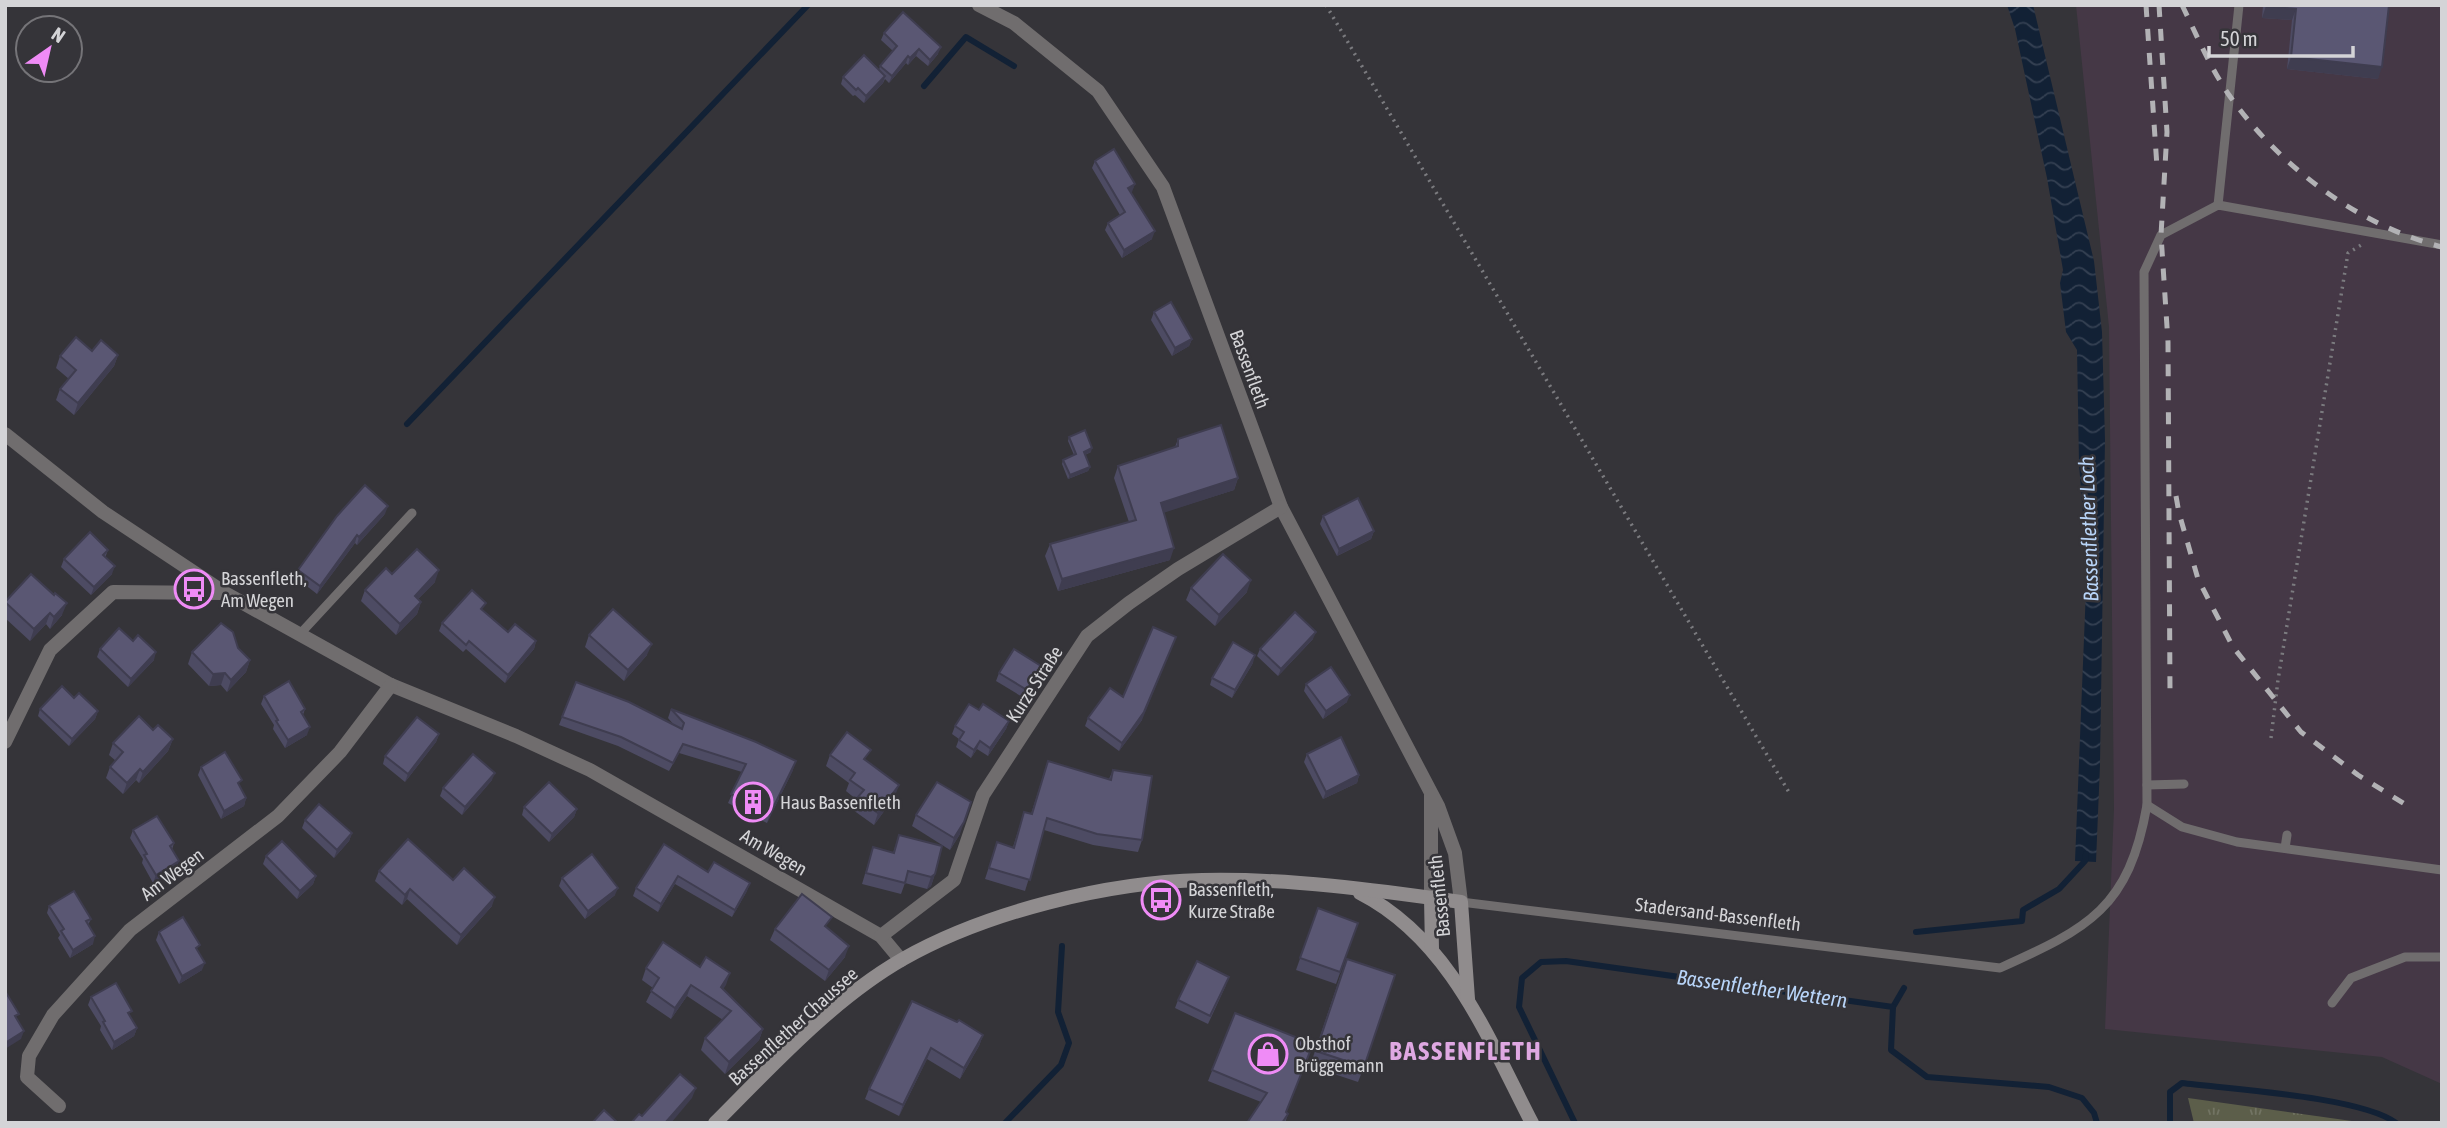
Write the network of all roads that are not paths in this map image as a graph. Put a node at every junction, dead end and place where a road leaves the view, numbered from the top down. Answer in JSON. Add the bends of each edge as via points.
{"nodes":[{"id":1,"x":979,"y":5,"type":"edge"},
{"id":2,"x":2239,"y":5,"type":"edge"},
{"id":3,"x":2218,"y":205,"type":"junction"},
{"id":4,"x":2442,"y":245,"type":"edge"},
{"id":5,"x":5,"y":434,"type":"edge"},
{"id":6,"x":1281,"y":507,"type":"junction"},
{"id":7,"x":412,"y":513,"type":"dead end"},
{"id":8,"x":225,"y":593,"type":"junction"},
{"id":9,"x":300,"y":634,"type":"junction"},
{"id":10,"x":391,"y":685,"type":"junction"},
{"id":11,"x":5,"y":742,"type":"edge"},
{"id":12,"x":2184,"y":784,"type":"dead end"},
{"id":13,"x":2147,"y":785,"type":"junction"},
{"id":14,"x":1431,"y":794,"type":"junction"},
{"id":15,"x":2147,"y":805,"type":"junction"},
{"id":16,"x":2287,"y":835,"type":"dead end"},
{"id":17,"x":2285,"y":848,"type":"junction"},
{"id":18,"x":2442,"y":870,"type":"edge"},
{"id":19,"x":1352,"y":889,"type":"junction"},
{"id":20,"x":1431,"y":898,"type":"junction"},
{"id":21,"x":1461,"y":902,"type":"junction"},
{"id":22,"x":881,"y":936,"type":"junction"},
{"id":23,"x":1432,"y":950,"type":"junction"},
{"id":24,"x":2442,"y":957,"type":"edge"},
{"id":25,"x":901,"y":960,"type":"junction"},
{"id":26,"x":1468,"y":999,"type":"junction"},
{"id":27,"x":2332,"y":1003,"type":"dead end"},
{"id":28,"x":59,"y":1106,"type":"dead end"},
{"id":29,"x":715,"y":1123,"type":"edge"},
{"id":30,"x":1532,"y":1123,"type":"edge"}],
"edges":[{"from":1,"to":6,"type":"street","name":"Bassenfleth","via":[[1014,23],[1098,91],[1163,187]]},
{"from":2,"to":3,"type":"lane"},
{"from":3,"to":4,"type":"lane"},
{"from":3,"to":13,"type":"lane","via":[[2161,235],[2144,272]]},
{"from":5,"to":8,"type":"street","name":"Am Wegen","via":[[103,512]]},
{"from":6,"to":14,"type":"street","name":"Bassenfleth"},
{"from":6,"to":22,"type":"street","name":"Kurze Straße","via":[[1178,569],[1087,636],[983,795],[954,880]]},
{"from":7,"to":9,"type":"lane"},
{"from":8,"to":9,"type":"street","name":"Am Wegen"},
{"from":8,"to":11,"type":"street","name":"Am Wegen","via":[[113,592],[50,650]]},
{"from":9,"to":10,"type":"street","name":"Am Wegen"},
{"from":10,"to":22,"type":"street","name":"Am Wegen","via":[[590,770]]},
{"from":10,"to":28,"type":"street","name":"Am Wegen","via":[[340,752],[278,816],[130,930],[53,1015],[29,1056],[27,1077]]},
{"from":12,"to":13,"type":"lane"},
{"from":13,"to":15,"type":"lane"},
{"from":14,"to":20,"type":"street","name":"Bassenfleth"},
{"from":14,"to":21,"type":"street","name":"Bassenfleth","via":[[1452,838]]},
{"from":15,"to":17,"type":"lane","via":[[2182,827],[2236,842]]},
{"from":15,"to":21,"type":"lane","name":"Stadersand-Bassenfleth","via":[[2141,841],[2107,905],[2054,944],[2000,968]]},
{"from":16,"to":17,"type":"lane"},
{"from":17,"to":18,"type":"lane"},
{"from":19,"to":20,"type":"street","name":"Bassenflether Chaussee"},
{"from":19,"to":23,"type":"street","name":"Bassenfleth","via":[[1397,916]]},
{"from":19,"to":25,"type":"street","name":"Bassenflether Chaussee","via":[[1202,880],[1142,885],[1011,914],[954,933]]},
{"from":20,"to":21,"type":"street","name":"Stadersand-Bassenfleth"},
{"from":20,"to":23,"type":"street"},
{"from":21,"to":26,"type":"street","name":"Bassenfleth"},
{"from":22,"to":25,"type":"street","name":"Am Wegen"},
{"from":23,"to":26,"type":"street","name":"Bassenfleth"},
{"from":24,"to":27,"type":"lane","via":[[2405,957],[2351,978]]},
{"from":25,"to":29,"type":"street","name":"Bassenflether Chaussee","via":[[844,1001]]},
{"from":26,"to":30,"type":"street","name":"Bassenfleth"}]}
